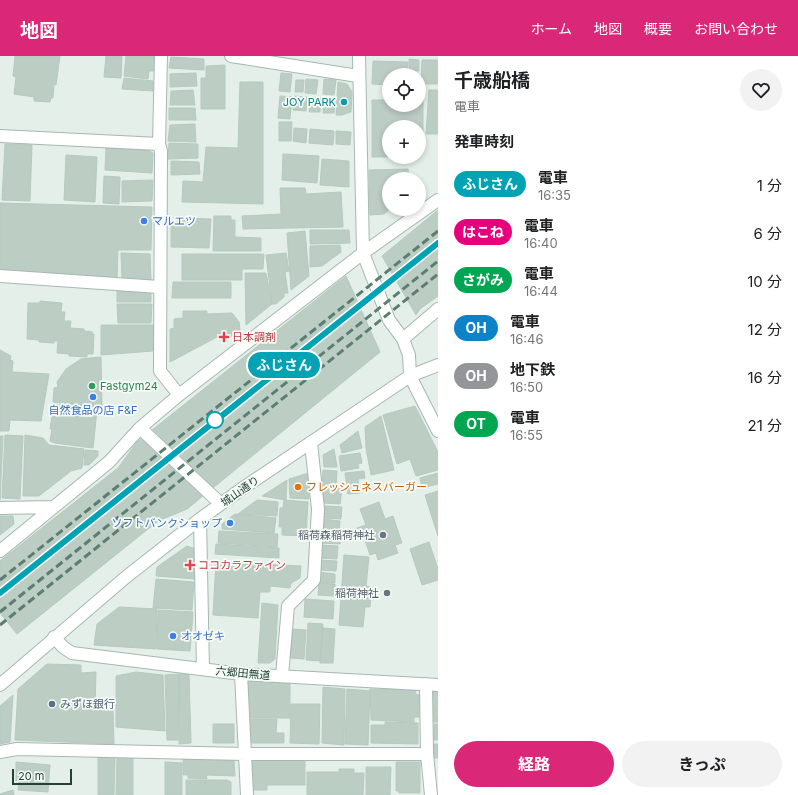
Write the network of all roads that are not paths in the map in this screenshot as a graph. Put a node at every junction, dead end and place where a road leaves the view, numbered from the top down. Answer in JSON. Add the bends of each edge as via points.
{"nodes":[{"id":1,"x":162,"y":56,"type":"edge"},
{"id":2,"x":359,"y":56,"type":"edge"},
{"id":3,"x":239,"y":57,"type":"edge"},
{"id":4,"x":358,"y":76,"type":"junction"},
{"id":5,"x":0,"y":136,"type":"edge"},
{"id":6,"x":159,"y":144,"type":"junction"},
{"id":7,"x":438,"y":200,"type":"edge"},
{"id":8,"x":363,"y":253,"type":"junction"},
{"id":9,"x":0,"y":276,"type":"edge"},
{"id":10,"x":159,"y":288,"type":"junction"},
{"id":11,"x":438,"y":309,"type":"edge"},
{"id":12,"x":403,"y":339,"type":"junction"},
{"id":13,"x":438,"y":365,"type":"edge"},
{"id":14,"x":410,"y":376,"type":"junction"},
{"id":15,"x":179,"y":395,"type":"junction"},
{"id":16,"x":140,"y":428,"type":"junction"},
{"id":17,"x":438,"y":432,"type":"edge"},
{"id":18,"x":311,"y":443,"type":"junction"},
{"id":19,"x":221,"y":504,"type":"junction"},
{"id":20,"x":53,"y":507,"type":"junction"},
{"id":21,"x":0,"y":508,"type":"edge"},
{"id":22,"x":200,"y":520,"type":"junction"},
{"id":23,"x":0,"y":551,"type":"edge"},
{"id":24,"x":54,"y":637,"type":"junction"},
{"id":25,"x":203,"y":669,"type":"junction"},
{"id":26,"x":241,"y":674,"type":"junction"},
{"id":27,"x":282,"y":676,"type":"junction"},
{"id":28,"x":0,"y":685,"type":"edge"},
{"id":29,"x":432,"y":685,"type":"edge"},
{"id":30,"x":0,"y":752,"type":"edge"},
{"id":31,"x":245,"y":754,"type":"junction"},
{"id":32,"x":428,"y":754,"type":"junction"},
{"id":33,"x":247,"y":795,"type":"edge"},
{"id":34,"x":431,"y":795,"type":"edge"}],
"edges":[{"from":1,"to":6,"type":"street"},
{"from":2,"to":4,"type":"street"},
{"from":3,"to":4,"type":"street"},
{"from":4,"to":8,"type":"street"},
{"from":5,"to":6,"type":"street"},
{"from":6,"to":10,"type":"street"},
{"from":7,"to":8,"type":"street"},
{"from":8,"to":12,"type":"street","via":[[388,320]]},
{"from":8,"to":15,"type":"street"},
{"from":9,"to":10,"type":"street"},
{"from":10,"to":15,"type":"street","via":[[160,371]]},
{"from":11,"to":12,"type":"street"},
{"from":12,"to":14,"type":"street","via":[[410,355]]},
{"from":13,"to":14,"type":"street","name":"城山通り"},
{"from":14,"to":17,"type":"street"},
{"from":14,"to":18,"type":"street","name":"城山通り"},
{"from":15,"to":16,"type":"street"},
{"from":16,"to":19,"type":"street"},
{"from":16,"to":20,"type":"street","via":[[109,462]]},
{"from":18,"to":19,"type":"street","name":"城山通り"},
{"from":18,"to":27,"type":"street","via":[[318,509],[314,580],[288,606]]},
{"from":19,"to":22,"type":"street","name":"城山通り"},
{"from":20,"to":21,"type":"street"},
{"from":20,"to":23,"type":"street"},
{"from":22,"to":24,"type":"street","name":"城山通り"},
{"from":22,"to":25,"type":"street"},
{"from":24,"to":25,"type":"street","name":"六郷田無道","via":[[72,653]]},
{"from":24,"to":28,"type":"street","name":"城山通り"},
{"from":25,"to":26,"type":"street","name":"六郷田無道"},
{"from":26,"to":27,"type":"street","name":"六郷田無道"},
{"from":26,"to":31,"type":"street"},
{"from":27,"to":29,"type":"street","name":"六郷田無道"},
{"from":29,"to":32,"type":"street"},
{"from":30,"to":31,"type":"street","via":[[17,749]]},
{"from":31,"to":32,"type":"street"},
{"from":31,"to":33,"type":"street"},
{"from":32,"to":34,"type":"street"}]}
